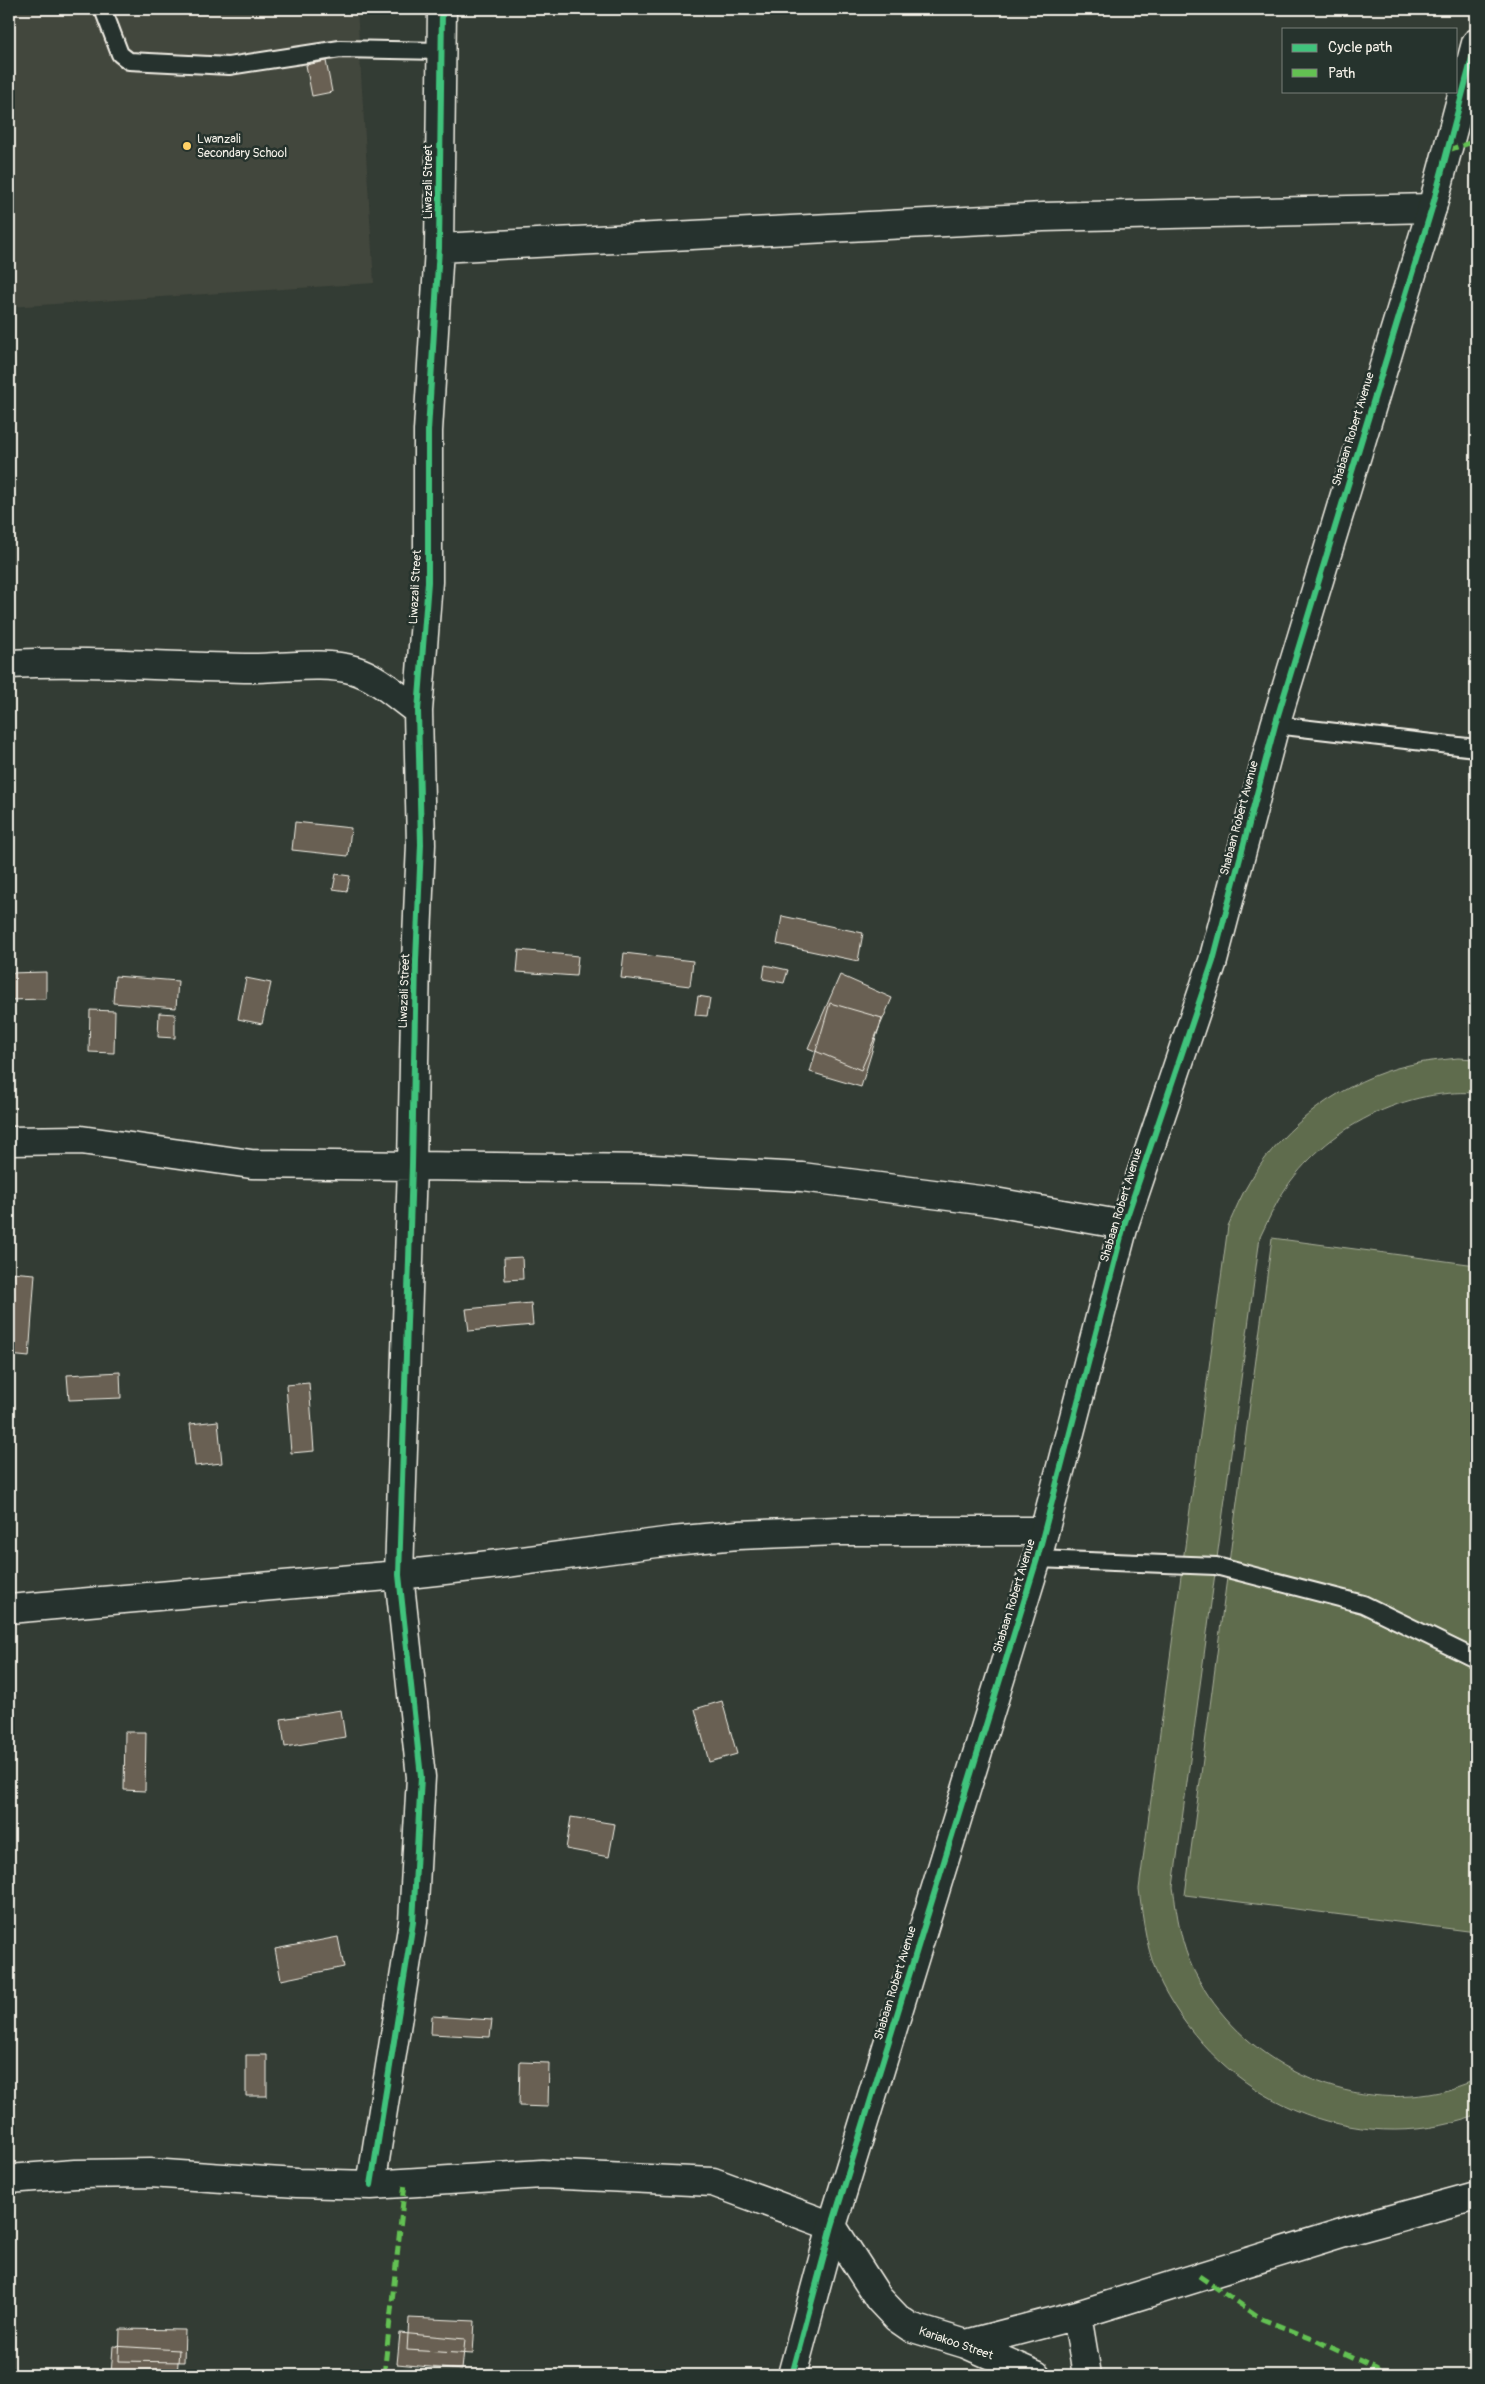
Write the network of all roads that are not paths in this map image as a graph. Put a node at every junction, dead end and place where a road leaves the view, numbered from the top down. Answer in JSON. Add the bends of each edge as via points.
{"nodes":[{"id":1,"x":103,"y":9,"type":"edge"},
{"id":2,"x":442,"y":9,"type":"edge"},
{"id":3,"x":1476,"y":43,"type":"edge"},
{"id":4,"x":441,"y":51,"type":"junction"},
{"id":5,"x":1432,"y":208,"type":"junction"},
{"id":6,"x":439,"y":248,"type":"junction"},
{"id":7,"x":9,"y":664,"type":"edge"},
{"id":8,"x":418,"y":711,"type":"junction"},
{"id":9,"x":1275,"y":725,"type":"junction"},
{"id":10,"x":1476,"y":748,"type":"edge"},
{"id":11,"x":9,"y":1140,"type":"edge"},
{"id":12,"x":412,"y":1165,"type":"junction"},
{"id":13,"x":1124,"y":1226,"type":"junction"},
{"id":14,"x":1044,"y":1531,"type":"junction"},
{"id":15,"x":1037,"y":1559,"type":"junction"},
{"id":16,"x":399,"y":1575,"type":"junction"},
{"id":17,"x":9,"y":1609,"type":"edge"},
{"id":18,"x":1476,"y":1659,"type":"edge"},
{"id":19,"x":9,"y":2179,"type":"edge"},
{"id":20,"x":372,"y":2185,"type":"junction"},
{"id":21,"x":1476,"y":2196,"type":"edge"},
{"id":22,"x":832,"y":2226,"type":"junction"},
{"id":23,"x":1078,"y":2315,"type":"junction"},
{"id":24,"x":966,"y":2344,"type":"junction"},
{"id":25,"x":792,"y":2375,"type":"edge"},
{"id":26,"x":1036,"y":2375,"type":"edge"},
{"id":27,"x":1087,"y":2375,"type":"edge"}],
"edges":[{"from":1,"to":4,"type":"lane","via":[[120,54],[129,61],[229,66],[340,49]]},
{"from":2,"to":4,"type":"street","name":"Liwazali Street"},
{"from":3,"to":5,"type":"street","name":"Shabaan Robert Avenue"},
{"from":4,"to":6,"type":"street","name":"Liwazali Street"},
{"from":5,"to":6,"type":"street","via":[[1043,217]]},
{"from":5,"to":9,"type":"street","name":"Shabaan Robert Avenue"},
{"from":6,"to":8,"type":"street","name":"Liwazali Street","via":[[428,430],[428,582]]},
{"from":7,"to":8,"type":"street","via":[[340,667],[374,679]]},
{"from":8,"to":12,"type":"street","name":"Liwazali Street","via":[[421,844]]},
{"from":9,"to":10,"type":"lane"},
{"from":9,"to":13,"type":"street","name":"Shabaan Robert Avenue","via":[[1213,961]]},
{"from":11,"to":12,"type":"street","via":[[81,1140],[251,1164]]},
{"from":12,"to":13,"type":"street","via":[[652,1169],[802,1177],[995,1202]]},
{"from":12,"to":16,"type":"street","name":"Liwazali Street"},
{"from":13,"to":14,"type":"street","name":"Shabaan Robert Avenue"},
{"from":14,"to":15,"type":"street","name":"Shabaan Robert Avenue"},
{"from":14,"to":16,"type":"street","via":[[838,1531],[738,1535],[672,1540]]},
{"from":15,"to":18,"type":"lane","via":[[1216,1566],[1363,1604]]},
{"from":15,"to":22,"type":"street","name":"Shabaan Robert Avenue"},
{"from":16,"to":17,"type":"street"},
{"from":16,"to":20,"type":"street","name":"Liwazali Street","via":[[421,1777],[413,1922]]},
{"from":19,"to":20,"type":"street","via":[[150,2173]]},
{"from":20,"to":22,"type":"street","via":[[542,2174],[713,2182]]},
{"from":21,"to":23,"type":"street","via":[[1338,2233]]},
{"from":22,"to":24,"type":"street","name":"Kariakoo Street","via":[[879,2299],[897,2318],[910,2328]]},
{"from":22,"to":25,"type":"street","name":"Shabaan Robert Avenue"},
{"from":23,"to":24,"type":"street"},
{"from":23,"to":27,"type":"street"},
{"from":24,"to":26,"type":"street","name":"Kariakoo Street"}]}
